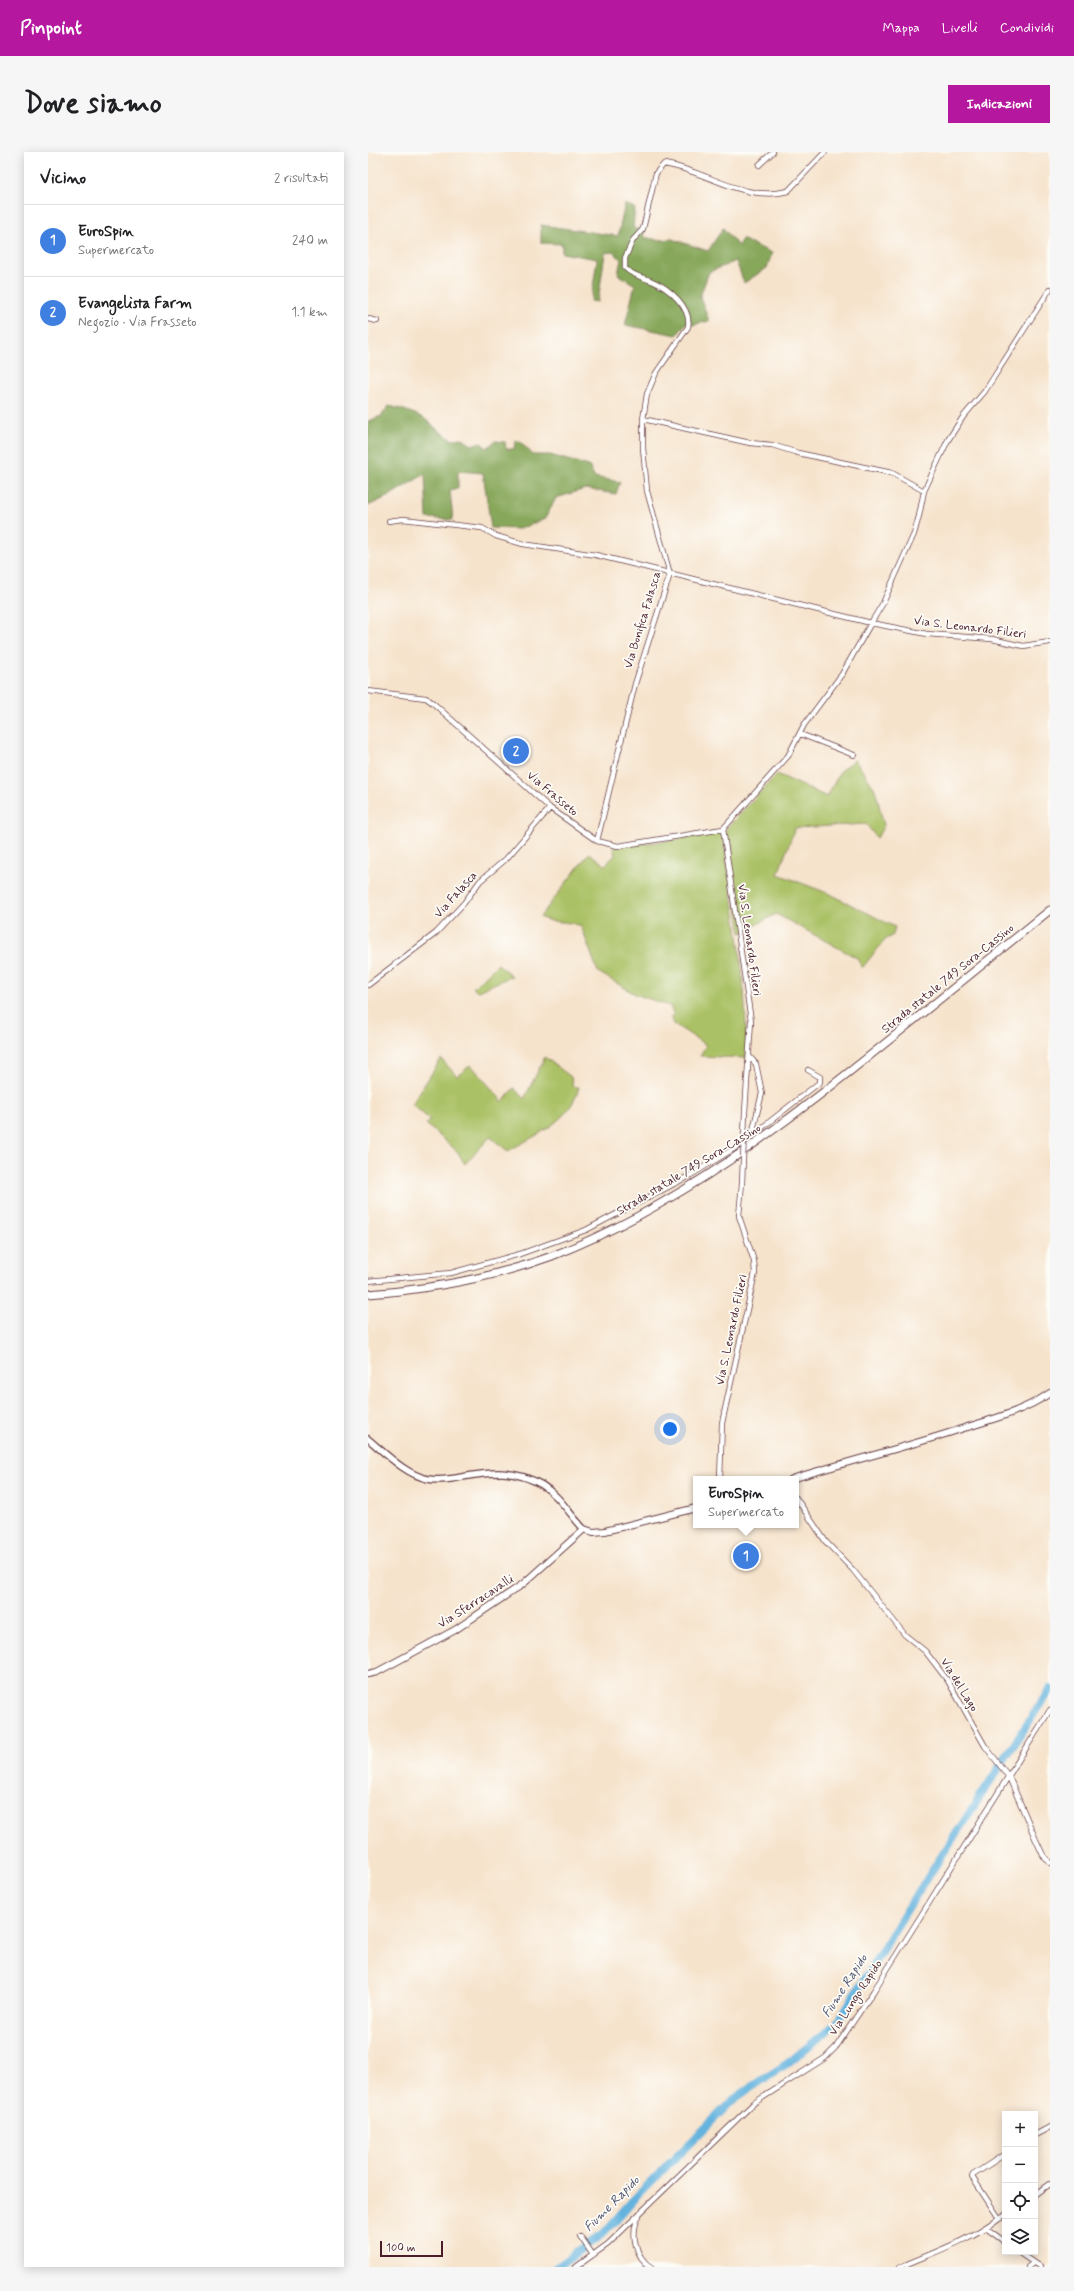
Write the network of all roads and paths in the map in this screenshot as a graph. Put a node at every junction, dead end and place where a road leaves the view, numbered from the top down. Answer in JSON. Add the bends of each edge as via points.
{"nodes":[{"id":1,"x":773,"y":152,"type":"edge"},
{"id":2,"x":825,"y":152,"type":"edge"},
{"id":3,"x":759,"y":165,"type":"dead end"},
{"id":4,"x":1050,"y":289,"type":"edge"},
{"id":5,"x":368,"y":319,"type":"edge"},
{"id":6,"x":377,"y":321,"type":"dead end"},
{"id":7,"x":643,"y":419,"type":"junction"},
{"id":8,"x":924,"y":491,"type":"junction"},
{"id":9,"x":389,"y":521,"type":"dead end"},
{"id":10,"x":670,"y":574,"type":"junction"},
{"id":11,"x":871,"y":623,"type":"junction"},
{"id":12,"x":1047,"y":643,"type":"edge"},
{"id":13,"x":368,"y":691,"type":"edge"},
{"id":14,"x":800,"y":734,"type":"junction"},
{"id":15,"x":854,"y":755,"type":"dead end"},
{"id":16,"x":550,"y":808,"type":"junction"},
{"id":17,"x":723,"y":829,"type":"junction"},
{"id":18,"x":597,"y":841,"type":"junction"},
{"id":19,"x":1050,"y":910,"type":"edge"},
{"id":20,"x":368,"y":985,"type":"edge"},
{"id":21,"x":749,"y":1056,"type":"junction"},
{"id":22,"x":808,"y":1070,"type":"dead end"},
{"id":23,"x":753,"y":1130,"type":"junction"},
{"id":24,"x":368,"y":1281,"type":"edge"},
{"id":25,"x":368,"y":1290,"type":"edge"},
{"id":26,"x":398,"y":1291,"type":"junction"},
{"id":27,"x":368,"y":1294,"type":"edge"},
{"id":28,"x":1050,"y":1393,"type":"edge"},
{"id":29,"x":368,"y":1439,"type":"edge"},
{"id":30,"x":720,"y":1476,"type":"edge"},
{"id":31,"x":799,"y":1477,"type":"edge"},
{"id":32,"x":799,"y":1502,"type":"edge"},
{"id":33,"x":693,"y":1509,"type":"edge"},
{"id":34,"x":584,"y":1529,"type":"junction"},
{"id":35,"x":368,"y":1674,"type":"edge"},
{"id":36,"x":1050,"y":1710,"type":"edge"},
{"id":37,"x":1009,"y":1777,"type":"junction"},
{"id":38,"x":1050,"y":1863,"type":"edge"},
{"id":39,"x":1050,"y":2126,"type":"edge"},
{"id":40,"x":1038,"y":2133,"type":"edge"},
{"id":41,"x":1002,"y":2156,"type":"edge"},
{"id":42,"x":1050,"y":2184,"type":"edge"},
{"id":43,"x":1038,"y":2193,"type":"edge"},
{"id":44,"x":640,"y":2213,"type":"junction"},
{"id":45,"x":1002,"y":2216,"type":"edge"},
{"id":46,"x":999,"y":2218,"type":"junction"},
{"id":47,"x":986,"y":2228,"type":"junction"},
{"id":48,"x":580,"y":2236,"type":"dead end"},
{"id":49,"x":1002,"y":2240,"type":"edge"},
{"id":50,"x":593,"y":2255,"type":"junction"},
{"id":51,"x":1022,"y":2255,"type":"edge"},
{"id":52,"x":1033,"y":2263,"type":"junction"},
{"id":53,"x":576,"y":2267,"type":"edge"},
{"id":54,"x":652,"y":2267,"type":"edge"},
{"id":55,"x":900,"y":2267,"type":"edge"},
{"id":56,"x":1028,"y":2267,"type":"edge"},
{"id":57,"x":1040,"y":2267,"type":"edge"}],
"edges":[{"from":1,"to":3,"type":"street"},
{"from":2,"to":7,"type":"street","name":"Via Bonifica Falasca","via":[[788,191],[780,194],[727,186],[674,165],[664,164],[660,167],[656,174],[643,229],[633,240],[625,258],[624,268],[630,274],[654,282],[669,291],[687,311],[690,320],[688,327],[656,373],[647,394]]},
{"from":4,"to":8,"type":"street","via":[[996,375],[948,440]]},
{"from":5,"to":6,"type":"street"},
{"from":7,"to":8,"type":"street","via":[[750,443],[772,444],[798,453],[892,473]]},
{"from":7,"to":10,"type":"street","name":"Via Bonifica Falasca","via":[[647,491]]},
{"from":8,"to":11,"type":"street","via":[[914,534],[883,603]]},
{"from":9,"to":10,"type":"street","name":"Via S. Leonardo Filieri","via":[[403,518],[476,527],[523,544],[596,555]]},
{"from":10,"to":11,"type":"street","name":"Via S. Leonardo Filieri"},
{"from":10,"to":18,"type":"street","name":"Via Bonifica Falasca","via":[[634,684]]},
{"from":11,"to":12,"type":"street","name":"Via S. Leonardo Filieri","via":[[927,634],[992,639],[1024,646]]},
{"from":11,"to":14,"type":"street","via":[[842,674]]},
{"from":13,"to":16,"type":"street","name":"Via Frasseto","via":[[426,698]]},
{"from":14,"to":15,"type":"street"},
{"from":14,"to":17,"type":"street","via":[[788,756]]},
{"from":16,"to":18,"type":"street","name":"Via Frasseto"},
{"from":16,"to":20,"type":"street","name":"Via Falasca","via":[[506,860],[480,881],[436,933]]},
{"from":17,"to":18,"type":"street","name":"Via Frasseto","via":[[618,846]]},
{"from":17,"to":21,"type":"street","name":"Via S. Leonardo Filieri","via":[[751,1021]]},
{"from":19,"to":26,"type":"highway","name":"Strada statale 749 Sora-Cassino","via":[[766,1137],[654,1207],[597,1237],[513,1269],[471,1280]]},
{"from":21,"to":23,"type":"street","via":[[756,1064],[762,1093]]},
{"from":21,"to":30,"type":"street","name":"Via S. Leonardo Filieri","bridge":true,"via":[[739,1220],[754,1261],[755,1273],[722,1423]]},
{"from":22,"to":23,"type":"street","via":[[820,1077],[820,1082],[759,1130]]},
{"from":23,"to":24,"type":"street","via":[[736,1148],[689,1176],[586,1230],[451,1273]]},
{"from":25,"to":26,"type":"highway"},
{"from":26,"to":27,"type":"highway","name":"Strada statale 749 Sora-Cassino"},
{"from":28,"to":31,"type":"main road","via":[[1037,1402],[1011,1413],[900,1449]]},
{"from":29,"to":34,"type":"street","via":[[406,1469],[428,1479],[439,1480],[498,1472],[520,1476],[542,1485],[556,1496]]},
{"from":32,"to":37,"type":"street","name":"Via del Lago","via":[[826,1542],[853,1570],[905,1635],[925,1651],[948,1681],[981,1740]]},
{"from":33,"to":34,"type":"main road","via":[[605,1531],[593,1532]]},
{"from":34,"to":35,"type":"main road","name":"Via Sferracavalli","via":[[524,1584],[455,1630],[377,1672]]},
{"from":36,"to":37,"type":"street","name":"Via Lungo Rapido"},
{"from":37,"to":38,"type":"street","name":"Via del Lago","via":[[1043,1856]]},
{"from":37,"to":44,"type":"street","name":"Via Lungo Rapido","via":[[836,2048],[825,2058],[754,2103]]},
{"from":39,"to":40,"type":"street"},
{"from":41,"to":46,"type":"street","via":[[972,2177]]},
{"from":42,"to":43,"type":"street"},
{"from":44,"to":50,"type":"street","name":"Via Lungo Rapido"},
{"from":44,"to":54,"type":"street","via":[[634,2238],[636,2248],[641,2258]]},
{"from":45,"to":46,"type":"street"},
{"from":46,"to":47,"type":"street"},
{"from":47,"to":49,"type":"street"},
{"from":47,"to":55,"type":"street","via":[[952,2246]]},
{"from":48,"to":50,"type":"street"},
{"from":50,"to":53,"type":"street","name":"Via Lungo Rapido"},
{"from":51,"to":52,"type":"street"},
{"from":52,"to":56,"type":"street"},
{"from":52,"to":57,"type":"street"}]}
